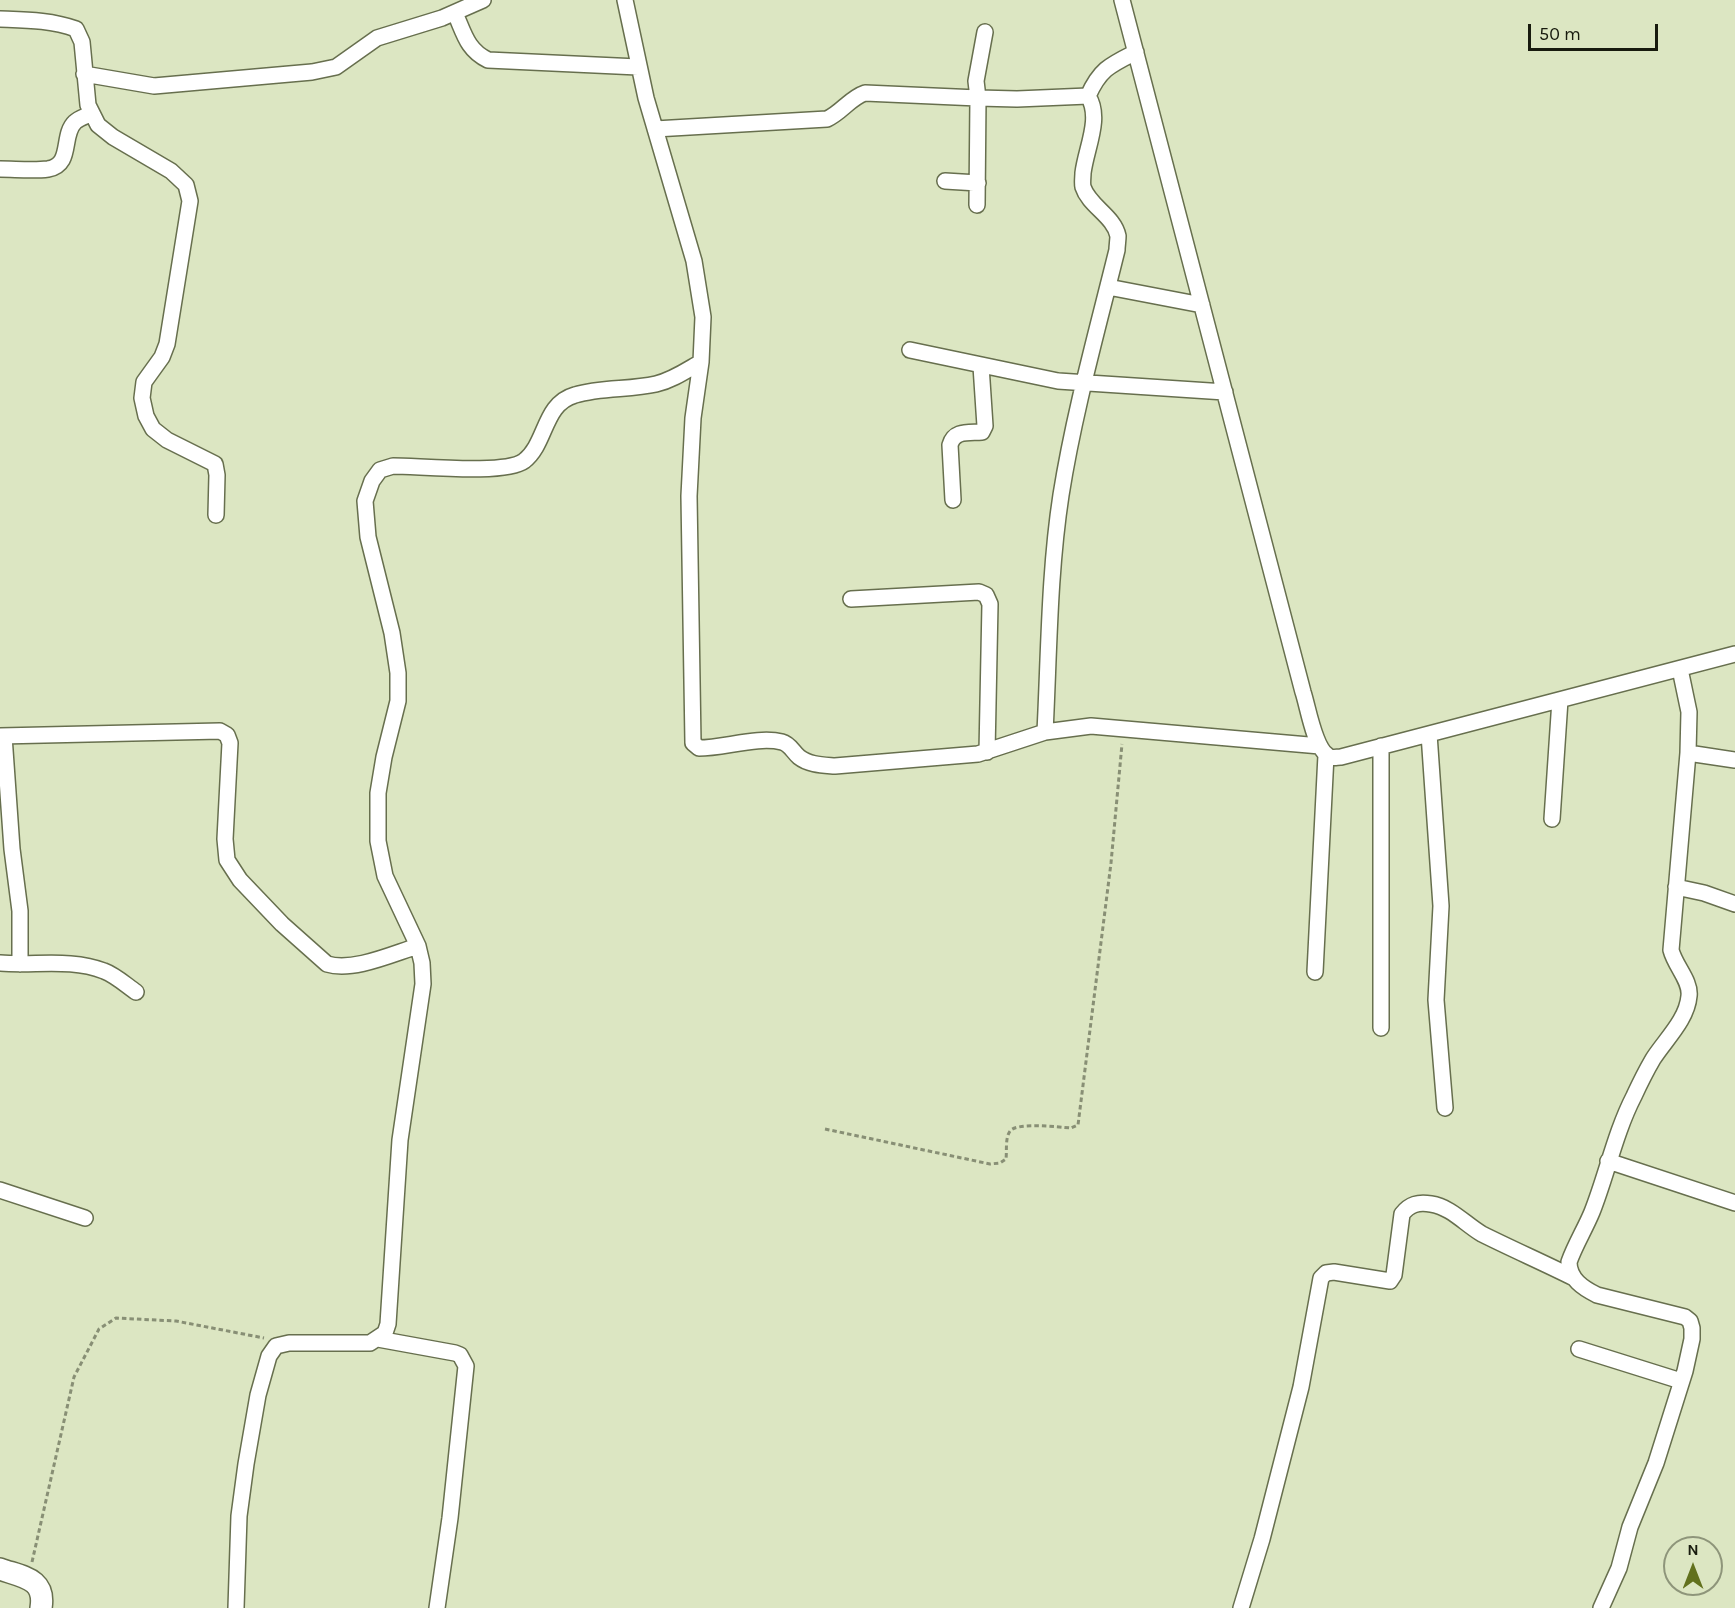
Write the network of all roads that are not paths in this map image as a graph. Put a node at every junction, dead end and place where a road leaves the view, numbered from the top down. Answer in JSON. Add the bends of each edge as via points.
{"nodes":[{"id":1,"x":483,"y":0,"type":"edge"},
{"id":2,"x":630,"y":0,"type":"edge"},
{"id":3,"x":1122,"y":0,"type":"edge"},
{"id":4,"x":455,"y":13,"type":"junction"},
{"id":5,"x":0,"y":19,"type":"edge"},
{"id":6,"x":985,"y":32,"type":"dead end"},
{"id":7,"x":1136,"y":52,"type":"junction"},
{"id":8,"x":638,"y":67,"type":"junction"},
{"id":9,"x":84,"y":74,"type":"junction"},
{"id":10,"x":1088,"y":96,"type":"junction"},
{"id":11,"x":978,"y":98,"type":"junction"},
{"id":12,"x":92,"y":113,"type":"junction"},
{"id":13,"x":655,"y":129,"type":"junction"},
{"id":14,"x":0,"y":169,"type":"edge"},
{"id":15,"x":945,"y":181,"type":"dead end"},
{"id":16,"x":978,"y":183,"type":"junction"},
{"id":17,"x":977,"y":205,"type":"dead end"},
{"id":18,"x":1108,"y":287,"type":"junction"},
{"id":19,"x":1202,"y":304,"type":"junction"},
{"id":20,"x":910,"y":350,"type":"dead end"},
{"id":21,"x":701,"y":362,"type":"junction"},
{"id":22,"x":981,"y":366,"type":"junction"},
{"id":23,"x":1085,"y":382,"type":"junction"},
{"id":24,"x":1225,"y":392,"type":"junction"},
{"id":25,"x":953,"y":500,"type":"dead end"},
{"id":26,"x":216,"y":516,"type":"dead end"},
{"id":27,"x":851,"y":599,"type":"dead end"},
{"id":28,"x":1735,"y":654,"type":"edge"},
{"id":29,"x":1680,"y":669,"type":"junction"},
{"id":30,"x":1560,"y":700,"type":"junction"},
{"id":31,"x":1045,"y":732,"type":"junction"},
{"id":32,"x":1429,"y":734,"type":"junction"},
{"id":33,"x":2,"y":736,"type":"edge"},
{"id":34,"x":1381,"y":746,"type":"junction"},
{"id":35,"x":1323,"y":751,"type":"junction"},
{"id":36,"x":987,"y":752,"type":"junction"},
{"id":37,"x":1688,"y":753,"type":"junction"},
{"id":38,"x":1735,"y":760,"type":"edge"},
{"id":39,"x":1552,"y":819,"type":"dead end"},
{"id":40,"x":1676,"y":887,"type":"junction"},
{"id":41,"x":1735,"y":904,"type":"edge"},
{"id":42,"x":418,"y":946,"type":"junction"},
{"id":43,"x":0,"y":963,"type":"edge"},
{"id":44,"x":20,"y":964,"type":"junction"},
{"id":45,"x":1315,"y":972,"type":"dead end"},
{"id":46,"x":136,"y":992,"type":"dead end"},
{"id":47,"x":1381,"y":1028,"type":"dead end"},
{"id":48,"x":1445,"y":1108,"type":"dead end"},
{"id":49,"x":1608,"y":1161,"type":"junction"},
{"id":50,"x":0,"y":1190,"type":"edge"},
{"id":51,"x":1735,"y":1203,"type":"edge"},
{"id":52,"x":85,"y":1218,"type":"dead end"},
{"id":53,"x":1574,"y":1278,"type":"junction"},
{"id":54,"x":378,"y":1339,"type":"junction"},
{"id":55,"x":1579,"y":1349,"type":"dead end"},
{"id":56,"x":1682,"y":1381,"type":"junction"},
{"id":57,"x":0,"y":1569,"type":"edge"},
{"id":58,"x":41,"y":1608,"type":"edge"},
{"id":59,"x":236,"y":1608,"type":"edge"},
{"id":60,"x":437,"y":1608,"type":"edge"},
{"id":61,"x":1241,"y":1608,"type":"edge"},
{"id":62,"x":1601,"y":1608,"type":"edge"}],
"edges":[{"from":1,"to":4,"type":"street"},
{"from":2,"to":8,"type":"street"},
{"from":3,"to":7,"type":"street"},
{"from":4,"to":8,"type":"street","via":[[471,47],[488,60]]},
{"from":4,"to":9,"type":"street","via":[[377,38],[336,67],[312,72],[154,86]]},
{"from":5,"to":9,"type":"street","via":[[43,21],[76,28],[82,42]]},
{"from":6,"to":11,"type":"street","via":[[976,81]]},
{"from":7,"to":10,"type":"street","via":[[1102,71]]},
{"from":7,"to":19,"type":"street"},
{"from":8,"to":13,"type":"street"},
{"from":9,"to":12,"type":"street"},
{"from":10,"to":11,"type":"street"},
{"from":10,"to":18,"type":"street","via":[[1095,106],[1082,186],[1118,236]]},
{"from":11,"to":13,"type":"street","via":[[865,93],[855,96],[838,114],[827,119]]},
{"from":11,"to":16,"type":"street"},
{"from":12,"to":14,"type":"street","via":[[74,122],[66,152],[56,166]]},
{"from":12,"to":26,"type":"street","via":[[98,125],[113,137],[171,171],[186,185],[190,201],[171,327],[162,357],[144,382],[142,398],[153,429],[215,464]]},
{"from":13,"to":21,"type":"street","via":[[694,261],[703,317]]},
{"from":15,"to":16,"type":"street"},
{"from":16,"to":17,"type":"street"},
{"from":18,"to":19,"type":"street"},
{"from":18,"to":23,"type":"street"},
{"from":19,"to":24,"type":"street"},
{"from":20,"to":22,"type":"street"},
{"from":21,"to":36,"type":"street","via":[[689,496],[693,743],[709,748],[783,742],[806,761],[835,766]]},
{"from":21,"to":42,"type":"street","via":[[659,383],[573,395],[554,408],[534,451],[522,462],[485,468],[393,465],[380,470],[372,481],[364,516],[398,673],[398,701],[378,793],[378,841],[385,876]]},
{"from":22,"to":23,"type":"street","via":[[1058,381]]},
{"from":22,"to":25,"type":"street","via":[[985,426],[982,432],[957,433],[952,438]]},
{"from":23,"to":24,"type":"street"},
{"from":23,"to":31,"type":"street","via":[[1061,497]]},
{"from":24,"to":35,"type":"street","via":[[1303,692]]},
{"from":27,"to":36,"type":"street","via":[[979,592],[986,595],[990,603]]},
{"from":28,"to":29,"type":"street"},
{"from":29,"to":30,"type":"street"},
{"from":29,"to":37,"type":"street","via":[[1689,712]]},
{"from":30,"to":32,"type":"street"},
{"from":30,"to":39,"type":"street"},
{"from":31,"to":35,"type":"street","via":[[1091,726],[1123,727]]},
{"from":31,"to":36,"type":"street"},
{"from":32,"to":34,"type":"street"},
{"from":32,"to":48,"type":"street","via":[[1441,906],[1436,1000]]},
{"from":33,"to":42,"type":"street","via":[[220,731],[230,743],[227,860],[240,880],[327,964],[356,965]]},
{"from":33,"to":44,"type":"street","via":[[20,911]]},
{"from":34,"to":35,"type":"street","via":[[1332,758]]},
{"from":34,"to":47,"type":"street"},
{"from":35,"to":45,"type":"street"},
{"from":37,"to":38,"type":"street"},
{"from":37,"to":40,"type":"street"},
{"from":40,"to":41,"type":"street"},
{"from":40,"to":49,"type":"street","via":[[1671,950],[1686,980],[1689,999],[1634,1095]]},
{"from":42,"to":54,"type":"street","via":[[422,963],[421,1006],[400,1140],[388,1324]]},
{"from":43,"to":44,"type":"street"},
{"from":44,"to":46,"type":"street","via":[[90,967],[106,972]]},
{"from":49,"to":51,"type":"street"},
{"from":49,"to":53,"type":"street","via":[[1592,1211],[1569,1262]]},
{"from":50,"to":52,"type":"street"},
{"from":53,"to":56,"type":"street","via":[[1597,1295],[1685,1317],[1692,1328],[1692,1339]]},
{"from":53,"to":61,"type":"street","via":[[1481,1233],[1444,1208],[1417,1203],[1402,1214],[1390,1281],[1326,1273],[1321,1278],[1294,1414],[1263,1539]]},
{"from":54,"to":59,"type":"street","via":[[370,1343],[290,1343],[276,1346],[269,1356],[258,1395],[238,1516]]},
{"from":54,"to":60,"type":"street","via":[[455,1353],[466,1366]]},
{"from":55,"to":56,"type":"street"},
{"from":56,"to":62,"type":"street","via":[[1619,1568]]},
{"from":57,"to":58,"type":"street","via":[[38,1585],[42,1591]]}]}
